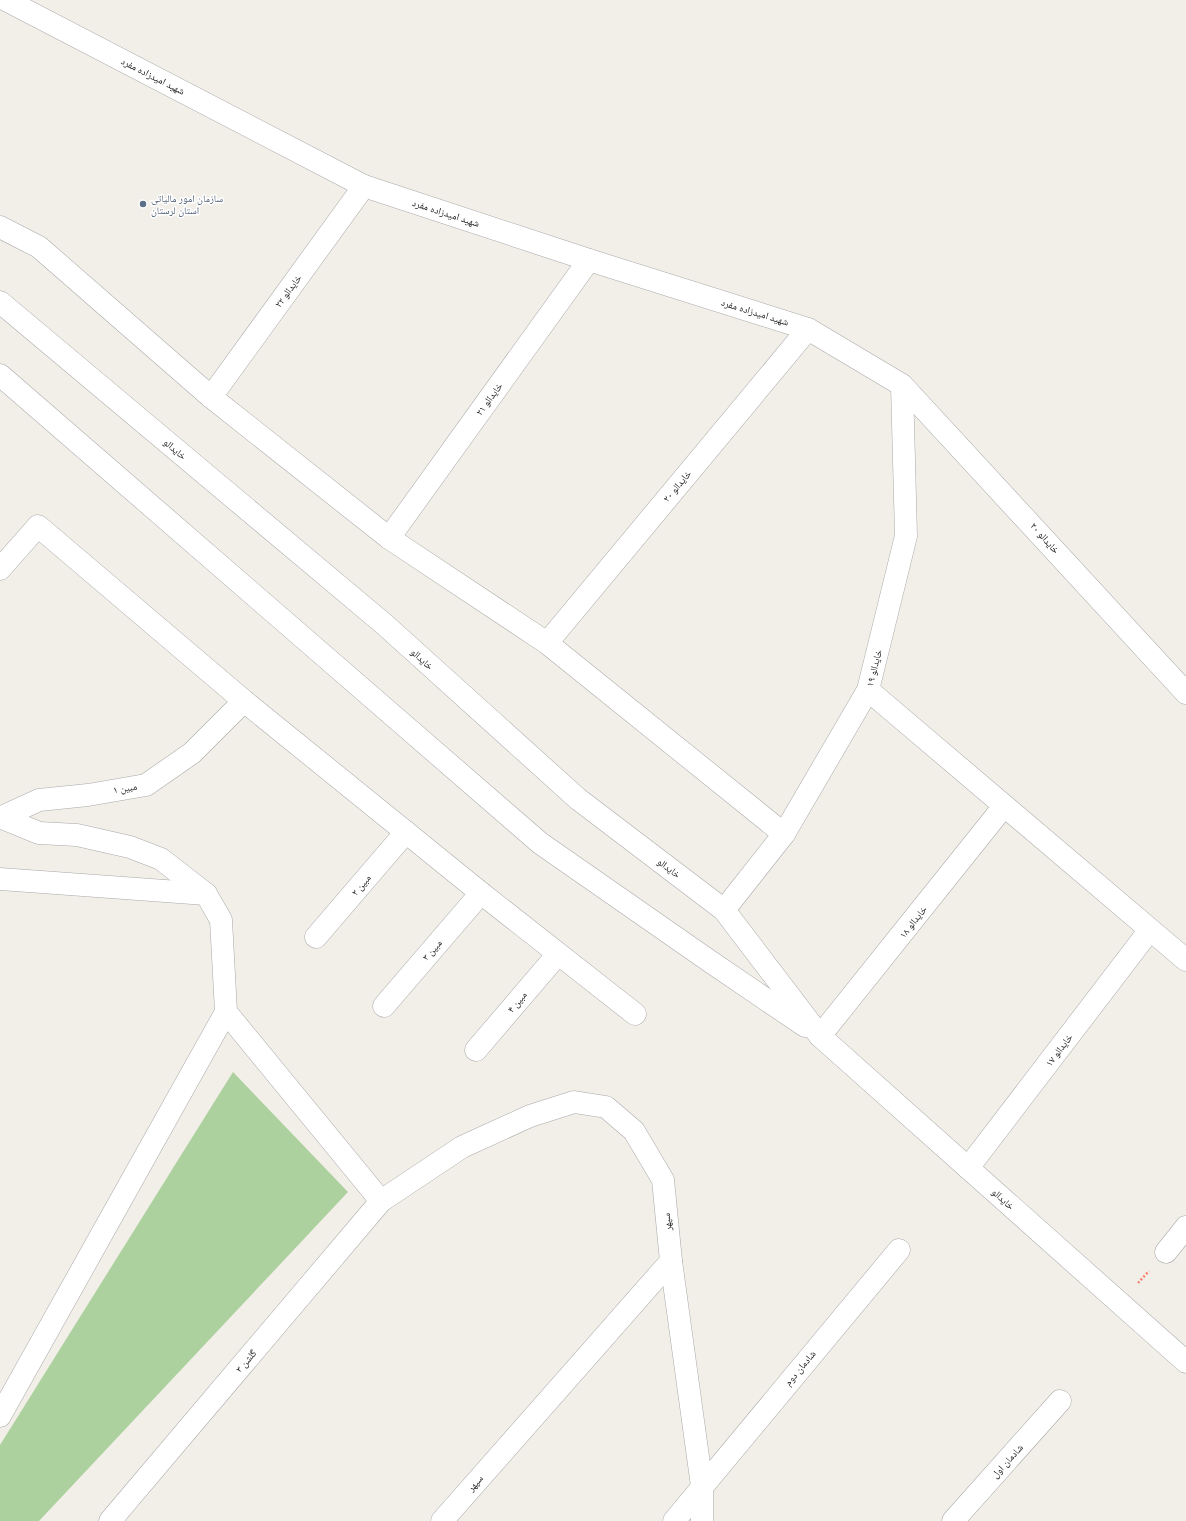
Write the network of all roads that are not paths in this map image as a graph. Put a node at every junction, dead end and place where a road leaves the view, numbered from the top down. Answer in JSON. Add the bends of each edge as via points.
{"nodes":[{"id":1,"x":6,"y":0,"type":"edge"},
{"id":2,"x":364,"y":186,"type":"junction"},
{"id":3,"x":0,"y":228,"type":"edge"},
{"id":4,"x":589,"y":260,"type":"junction"},
{"id":5,"x":0,"y":302,"type":"edge"},
{"id":6,"x":808,"y":329,"type":"junction"},
{"id":7,"x":0,"y":375,"type":"edge"},
{"id":8,"x":902,"y":385,"type":"junction"},
{"id":9,"x":212,"y":397,"type":"junction"},
{"id":10,"x":389,"y":538,"type":"junction"},
{"id":11,"x":0,"y":569,"type":"edge"},
{"id":12,"x":547,"y":643,"type":"junction"},
{"id":13,"x":868,"y":690,"type":"junction"},
{"id":14,"x":1186,"y":693,"type":"edge"},
{"id":15,"x":244,"y":701,"type":"junction"},
{"id":16,"x":1004,"y":806,"type":"junction"},
{"id":17,"x":1,"y":817,"type":"edge"},
{"id":18,"x":406,"y":832,"type":"junction"},
{"id":19,"x":784,"y":834,"type":"junction"},
{"id":20,"x":0,"y":878,"type":"edge"},
{"id":21,"x":481,"y":893,"type":"junction"},
{"id":22,"x":206,"y":894,"type":"junction"},
{"id":23,"x":724,"y":910,"type":"junction"},
{"id":24,"x":1149,"y":931,"type":"junction"},
{"id":25,"x":316,"y":937,"type":"dead end"},
{"id":26,"x":558,"y":954,"type":"junction"},
{"id":27,"x":1186,"y":960,"type":"edge"},
{"id":28,"x":384,"y":1006,"type":"dead end"},
{"id":29,"x":226,"y":1012,"type":"junction"},
{"id":30,"x":635,"y":1014,"type":"dead end"},
{"id":31,"x":820,"y":1036,"type":"junction"},
{"id":32,"x":476,"y":1050,"type":"dead end"},
{"id":33,"x":968,"y":1168,"type":"junction"},
{"id":34,"x":381,"y":1201,"type":"junction"},
{"id":35,"x":1186,"y":1227,"type":"edge"},
{"id":36,"x":899,"y":1250,"type":"dead end"},
{"id":37,"x":1166,"y":1252,"type":"road end"},
{"id":38,"x":671,"y":1261,"type":"junction"},
{"id":39,"x":1186,"y":1362,"type":"edge"},
{"id":40,"x":1060,"y":1401,"type":"dead end"},
{"id":41,"x":0,"y":1416,"type":"edge"},
{"id":42,"x":702,"y":1486,"type":"junction"},
{"id":43,"x":110,"y":1521,"type":"edge"},
{"id":44,"x":442,"y":1521,"type":"edge"},
{"id":45,"x":674,"y":1521,"type":"edge"},
{"id":46,"x":702,"y":1521,"type":"edge"},
{"id":47,"x":954,"y":1521,"type":"edge"}],
"edges":[{"from":1,"to":2,"type":"street","name":"شهید امیدزاده مفرد"},
{"from":2,"to":4,"type":"street","name":"شهید امیدزاده مفرد"},
{"from":2,"to":9,"type":"street","name":"خایدالو ۲۲"},
{"from":3,"to":9,"type":"street","via":[[39,247]]},
{"from":4,"to":6,"type":"street","name":"شهید امیدزاده مفرد"},
{"from":4,"to":10,"type":"street","name":"خایدالو ۲۱"},
{"from":5,"to":23,"type":"street","name":"خایدالو","via":[[384,624],[578,799]]},
{"from":6,"to":8,"type":"street","name":"شهید امیدزاده مفرد"},
{"from":6,"to":12,"type":"street","name":"خایدالو ۲۰"},
{"from":7,"to":31,"type":"street","name":"خایدالو","via":[[540,843]]},
{"from":8,"to":13,"type":"street","name":"خایدالو ۱۹","via":[[906,536]]},
{"from":8,"to":14,"type":"street","name":"خایدالو ۲۰"},
{"from":9,"to":10,"type":"street"},
{"from":10,"to":12,"type":"street"},
{"from":11,"to":15,"type":"street","via":[[38,526]]},
{"from":12,"to":19,"type":"street"},
{"from":13,"to":16,"type":"street"},
{"from":13,"to":19,"type":"street","name":"خایدالو ۱۹"},
{"from":15,"to":17,"type":"street","name":"مبین ۱","via":[[192,753],[146,784],[88,795],[39,800]]},
{"from":15,"to":18,"type":"street"},
{"from":16,"to":24,"type":"street"},
{"from":16,"to":31,"type":"street","name":"خایدالو ۱۸"},
{"from":17,"to":22,"type":"street","via":[[39,833],[77,835],[130,847],[161,859]]},
{"from":18,"to":21,"type":"street"},
{"from":18,"to":25,"type":"street","name":"مبین ۲"},
{"from":19,"to":23,"type":"street","name":"خایدالو ۱۹"},
{"from":20,"to":22,"type":"street"},
{"from":21,"to":26,"type":"street"},
{"from":21,"to":28,"type":"street","name":"مبین ۳"},
{"from":22,"to":29,"type":"street","via":[[221,920]]},
{"from":23,"to":31,"type":"street","name":"خایدالو"},
{"from":24,"to":27,"type":"street"},
{"from":24,"to":33,"type":"street","name":"خایدالو ۱۷"},
{"from":26,"to":30,"type":"street"},
{"from":26,"to":32,"type":"street","name":"مبین ۴"},
{"from":29,"to":34,"type":"street"},
{"from":29,"to":41,"type":"street"},
{"from":31,"to":33,"type":"street","name":"خایدالو"},
{"from":33,"to":39,"type":"street","name":"خایدالو"},
{"from":34,"to":38,"type":"street","name":"سپهر","via":[[462,1147],[530,1116],[574,1102],[606,1107],[634,1132],[663,1180]]},
{"from":34,"to":43,"type":"street","name":"گلشن ۳"},
{"from":35,"to":37,"type":"street"},
{"from":36,"to":42,"type":"street","name":"شادمان دوم"},
{"from":38,"to":42,"type":"street"},
{"from":38,"to":44,"type":"street","name":"سپهر"},
{"from":40,"to":47,"type":"street","name":"شادمان اول"},
{"from":42,"to":45,"type":"street","name":"شادمان دوم"},
{"from":42,"to":46,"type":"street"}]}
